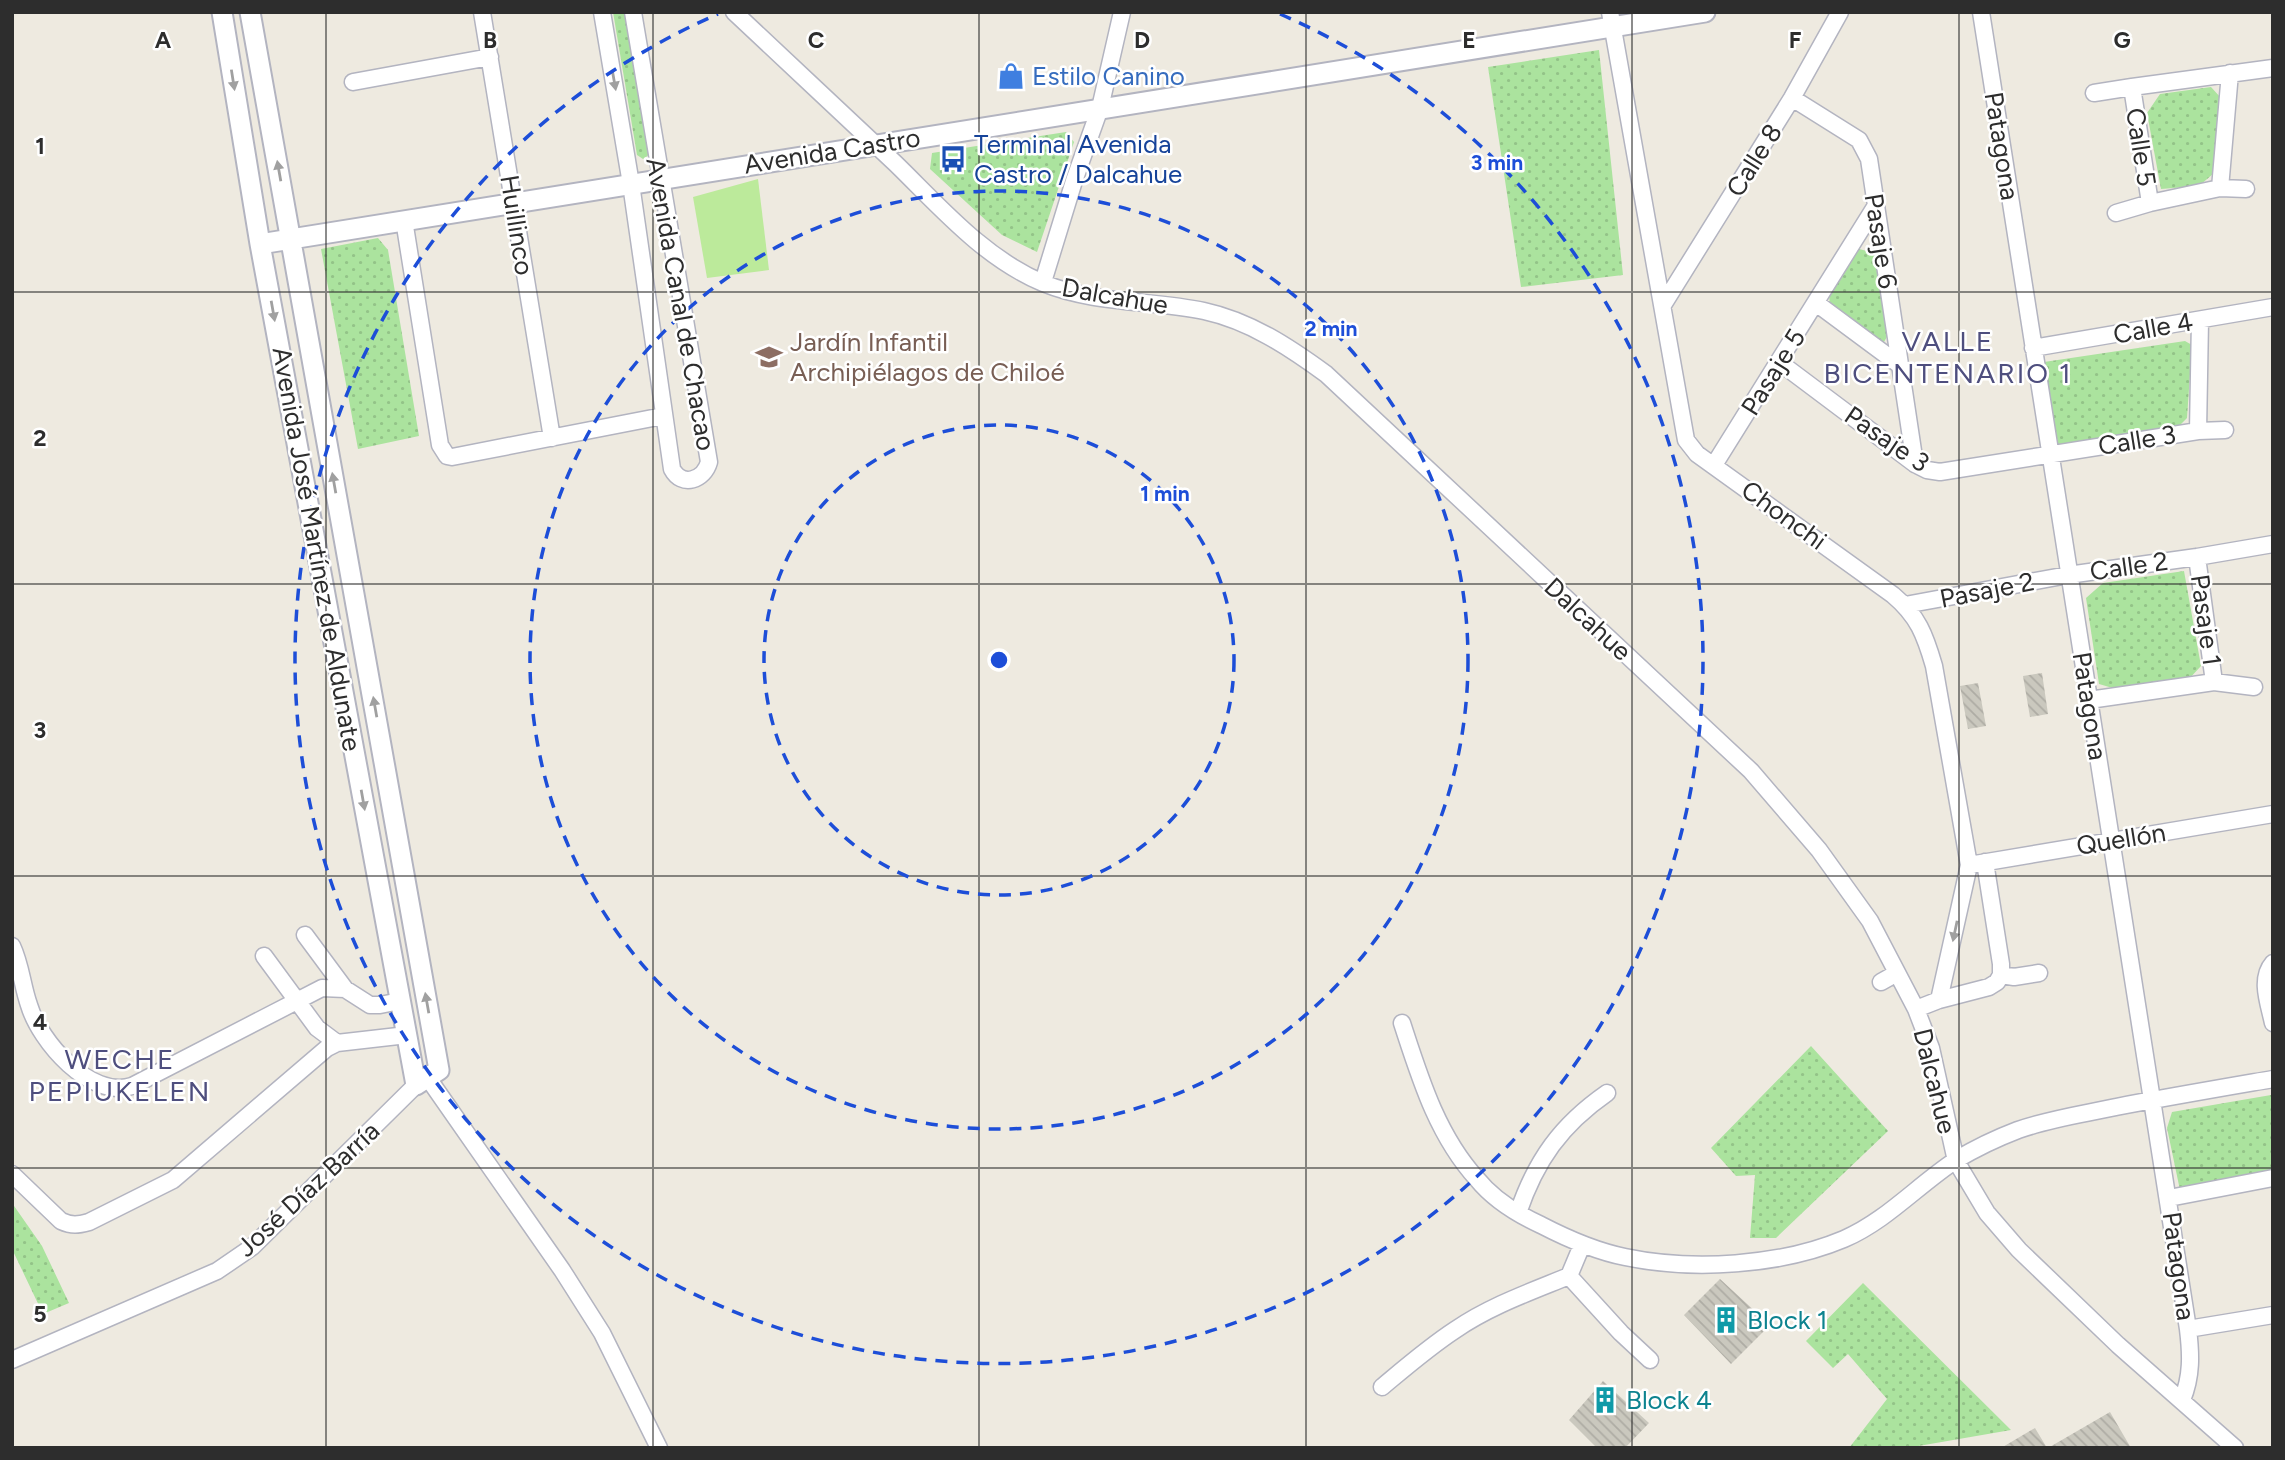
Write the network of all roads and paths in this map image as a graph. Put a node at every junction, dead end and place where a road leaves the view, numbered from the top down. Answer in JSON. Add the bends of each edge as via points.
{"nodes":[{"id":1,"x":222,"y":12,"type":"edge"},
{"id":2,"x":250,"y":12,"type":"edge"},
{"id":3,"x":482,"y":12,"type":"edge"},
{"id":4,"x":602,"y":12,"type":"edge"},
{"id":5,"x":633,"y":12,"type":"edge"},
{"id":6,"x":734,"y":12,"type":"edge"},
{"id":7,"x":1122,"y":12,"type":"edge"},
{"id":8,"x":1705,"y":12,"type":"edge"},
{"id":9,"x":1840,"y":12,"type":"edge"},
{"id":10,"x":1981,"y":12,"type":"edge"},
{"id":11,"x":1611,"y":19,"type":"edge"},
{"id":12,"x":490,"y":57,"type":"junction"},
{"id":13,"x":2273,"y":68,"type":"edge"},
{"id":14,"x":2230,"y":74,"type":"junction"},
{"id":15,"x":353,"y":82,"type":"dead end"},
{"id":16,"x":2132,"y":87,"type":"junction"},
{"id":17,"x":2094,"y":93,"type":"dead end"},
{"id":18,"x":1792,"y":98,"type":"junction"},
{"id":19,"x":1100,"y":108,"type":"junction"},
{"id":20,"x":875,"y":144,"type":"junction"},
{"id":21,"x":660,"y":179,"type":"junction"},
{"id":22,"x":631,"y":184,"type":"junction"},
{"id":23,"x":2220,"y":188,"type":"junction"},
{"id":24,"x":2246,"y":189,"type":"dead end"},
{"id":25,"x":514,"y":203,"type":"junction"},
{"id":26,"x":2150,"y":203,"type":"junction"},
{"id":27,"x":1875,"y":207,"type":"junction"},
{"id":28,"x":2116,"y":214,"type":"dead end"},
{"id":29,"x":404,"y":220,"type":"junction"},
{"id":30,"x":291,"y":239,"type":"junction"},
{"id":31,"x":260,"y":244,"type":"junction"},
{"id":32,"x":1043,"y":282,"type":"junction"},
{"id":33,"x":1816,"y":303,"type":"junction"},
{"id":34,"x":1663,"y":305,"type":"junction"},
{"id":35,"x":2273,"y":307,"type":"edge"},
{"id":36,"x":2200,"y":320,"type":"junction"},
{"id":37,"x":2034,"y":348,"type":"junction"},
{"id":38,"x":1779,"y":362,"type":"junction"},
{"id":39,"x":1902,"y":366,"type":"junction"},
{"id":40,"x":663,"y":416,"type":"junction"},
{"id":41,"x":2225,"y":430,"type":"dead end"},
{"id":42,"x":2198,"y":431,"type":"junction"},
{"id":43,"x":552,"y":438,"type":"junction"},
{"id":44,"x":2050,"y":454,"type":"junction"},
{"id":45,"x":1915,"y":464,"type":"junction"},
{"id":46,"x":1714,"y":465,"type":"junction"},
{"id":47,"x":2273,"y":544,"type":"edge"},
{"id":48,"x":2197,"y":557,"type":"junction"},
{"id":49,"x":2068,"y":575,"type":"junction"},
{"id":50,"x":1905,"y":605,"type":"junction"},
{"id":51,"x":2214,"y":682,"type":"junction"},
{"id":52,"x":2254,"y":687,"type":"dead end"},
{"id":53,"x":2090,"y":700,"type":"junction"},
{"id":54,"x":2273,"y":814,"type":"edge"},
{"id":55,"x":2110,"y":840,"type":"junction"},
{"id":56,"x":1977,"y":863,"type":"junction"},
{"id":57,"x":305,"y":935,"type":"dead end"},
{"id":58,"x":12,"y":946,"type":"edge"},
{"id":59,"x":264,"y":956,"type":"dead end"},
{"id":60,"x":2273,"y":963,"type":"edge"},
{"id":61,"x":1897,"y":973,"type":"junction"},
{"id":62,"x":2039,"y":974,"type":"dead end"},
{"id":63,"x":2001,"y":975,"type":"junction"},
{"id":64,"x":1881,"y":982,"type":"dead end"},
{"id":65,"x":345,"y":989,"type":"junction"},
{"id":66,"x":1940,"y":1000,"type":"junction"},
{"id":67,"x":297,"y":1001,"type":"junction"},
{"id":68,"x":400,"y":1001,"type":"junction"},
{"id":69,"x":1916,"y":1009,"type":"junction"},
{"id":70,"x":1402,"y":1023,"type":"dead end"},
{"id":71,"x":2273,"y":1023,"type":"edge"},
{"id":72,"x":407,"y":1035,"type":"junction"},
{"id":73,"x":332,"y":1046,"type":"junction"},
{"id":74,"x":428,"y":1078,"type":"junction"},
{"id":75,"x":2273,"y":1079,"type":"edge"},
{"id":76,"x":1607,"y":1093,"type":"dead end"},
{"id":77,"x":2153,"y":1100,"type":"junction"},
{"id":78,"x":1955,"y":1161,"type":"junction"},
{"id":79,"x":12,"y":1174,"type":"edge"},
{"id":80,"x":2273,"y":1178,"type":"edge"},
{"id":81,"x":2169,"y":1198,"type":"junction"},
{"id":82,"x":1518,"y":1213,"type":"junction"},
{"id":83,"x":1582,"y":1245,"type":"junction"},
{"id":84,"x":1569,"y":1276,"type":"junction"},
{"id":85,"x":2273,"y":1315,"type":"edge"},
{"id":86,"x":2188,"y":1329,"type":"junction"},
{"id":87,"x":12,"y":1360,"type":"edge"},
{"id":88,"x":1650,"y":1360,"type":"dead end"},
{"id":89,"x":1382,"y":1387,"type":"dead end"},
{"id":90,"x":2182,"y":1400,"type":"junction"},
{"id":91,"x":659,"y":1448,"type":"edge"},
{"id":92,"x":2235,"y":1448,"type":"edge"}],
"edges":[{"from":1,"to":31,"type":"street","name":"Avenida José Martínez de Aldunate","one_way":true},
{"from":30,"to":2,"type":"street","name":"Avenida José Martínez de Aldunate","one_way":true},
{"from":3,"to":12,"type":"street","name":"Huillinco"},
{"from":4,"to":22,"type":"street","name":"Avenida Canal de Chacao","one_way":true},
{"from":5,"to":21,"type":"street","name":"Avenida Canal de Chacao"},
{"from":6,"to":20,"type":"street","name":"Dalcahue"},
{"from":7,"to":19,"type":"street"},
{"from":8,"to":11,"type":"street","name":"Avenida Castro"},
{"from":9,"to":18,"type":"street","name":"Calle 8"},
{"from":10,"to":37,"type":"street","name":"Patagona"},
{"from":11,"to":19,"type":"street","name":"Avenida Castro"},
{"from":11,"to":34,"type":"street","name":"Chonchi"},
{"from":12,"to":15,"type":"street"},
{"from":12,"to":25,"type":"street","name":"Huillinco"},
{"from":13,"to":14,"type":"street","name":"Calle 5"},
{"from":14,"to":16,"type":"street","name":"Calle 5"},
{"from":14,"to":23,"type":"street"},
{"from":16,"to":17,"type":"street"},
{"from":16,"to":26,"type":"street","name":"Calle 5"},
{"from":18,"to":27,"type":"street","name":"Pasaje 6","via":[[1859,140],[1869,159]]},
{"from":18,"to":34,"type":"street","name":"Calle 8"},
{"from":19,"to":20,"type":"street","name":"Avenida Castro"},
{"from":19,"to":32,"type":"street"},
{"from":20,"to":21,"type":"street","name":"Avenida Castro"},
{"from":20,"to":32,"type":"street","name":"Dalcahue","via":[[987,251]]},
{"from":21,"to":22,"type":"street","name":"Avenida Castro"},
{"from":21,"to":40,"type":"street","name":"Avenida Canal de Chacao","via":[[709,461],[699,477],[683,480],[676,476]]},
{"from":22,"to":25,"type":"street","name":"Avenida Castro"},
{"from":22,"to":40,"type":"street","name":"Avenida Canal de Chacao"},
{"from":23,"to":24,"type":"street","name":"Calle 5"},
{"from":23,"to":26,"type":"street","name":"Calle 5"},
{"from":25,"to":29,"type":"street","name":"Avenida Castro"},
{"from":25,"to":43,"type":"street","name":"Huillinco"},
{"from":26,"to":28,"type":"street"},
{"from":27,"to":33,"type":"street","name":"Pasaje 5"},
{"from":27,"to":39,"type":"street","name":"Pasaje 6"},
{"from":29,"to":30,"type":"street","name":"Avenida Castro"},
{"from":29,"to":43,"type":"street","via":[[443,452],[452,457]]},
{"from":30,"to":31,"type":"street","name":"Avenida Castro"},
{"from":74,"to":30,"type":"street","name":"Avenida José Martínez de Aldunate","one_way":true},
{"from":31,"to":68,"type":"street","name":"Avenida José Martínez de Aldunate","one_way":true},
{"from":32,"to":61,"type":"street","name":"Dalcahue","via":[[1091,296],[1206,312],[1252,328],[1325,374],[1751,771],[1819,850],[1870,921]]},
{"from":33,"to":38,"type":"street","name":"Pasaje 5"},
{"from":33,"to":39,"type":"street"},
{"from":34,"to":46,"type":"street","name":"Chonchi","via":[[1686,440],[1696,454]]},
{"from":35,"to":36,"type":"street","name":"Calle 4"},
{"from":36,"to":37,"type":"street","name":"Calle 4"},
{"from":36,"to":42,"type":"street","name":"Calle 3"},
{"from":37,"to":44,"type":"street","name":"Patagona"},
{"from":38,"to":45,"type":"street","name":"Pasaje 3"},
{"from":38,"to":46,"type":"street","name":"Pasaje 5"},
{"from":39,"to":45,"type":"street","name":"Pasaje 6"},
{"from":40,"to":43,"type":"street"},
{"from":41,"to":42,"type":"street"},
{"from":42,"to":44,"type":"street","name":"Calle 3"},
{"from":44,"to":45,"type":"street","name":"Pasaje 3","via":[[1940,472]]},
{"from":44,"to":49,"type":"street","name":"Patagona"},
{"from":46,"to":50,"type":"street","name":"Chonchi"},
{"from":47,"to":48,"type":"street","name":"Calle 2"},
{"from":48,"to":49,"type":"street","name":"Calle 2"},
{"from":48,"to":51,"type":"street","name":"Pasaje 1"},
{"from":49,"to":50,"type":"street","name":"Pasaje 2"},
{"from":49,"to":53,"type":"street","name":"Patagona"},
{"from":50,"to":56,"type":"street","name":"Chonchi","via":[[1916,618],[1934,666]]},
{"from":51,"to":52,"type":"street"},
{"from":51,"to":53,"type":"street","name":"Pasaje 1"},
{"from":53,"to":55,"type":"street","name":"Patagona"},
{"from":54,"to":55,"type":"street","name":"Quellón"},
{"from":55,"to":56,"type":"street","name":"Quellón"},
{"from":55,"to":77,"type":"street","name":"Patagona"},
{"from":56,"to":63,"type":"street"},
{"from":56,"to":66,"type":"street","name":"Chonchi","one_way":true},
{"from":57,"to":65,"type":"street"},
{"from":58,"to":67,"type":"street","via":[[40,1030],[78,1071],[119,1090]]},
{"from":59,"to":67,"type":"street"},
{"from":60,"to":71,"type":"street","via":[[2266,979]]},
{"from":61,"to":64,"type":"street"},
{"from":61,"to":69,"type":"street","name":"Dalcahue"},
{"from":62,"to":63,"type":"street"},
{"from":63,"to":66,"type":"street","via":[[1989,987]]},
{"from":65,"to":67,"type":"street","via":[[322,988]]},
{"from":65,"to":68,"type":"street","via":[[370,1005]]},
{"from":66,"to":69,"type":"street"},
{"from":67,"to":73,"type":"street"},
{"from":68,"to":72,"type":"street","name":"Avenida José Martínez de Aldunate"},
{"from":69,"to":78,"type":"street","name":"Dalcahue","via":[[1933,1056]]},
{"from":70,"to":82,"type":"street","via":[[1427,1097],[1453,1148],[1477,1180]]},
{"from":72,"to":73,"type":"street"},
{"from":72,"to":74,"type":"street","name":"Avenida José Martínez de Aldunate"},
{"from":73,"to":79,"type":"street","via":[[173,1180],[89,1222],[78,1226],[61,1221]]},
{"from":74,"to":87,"type":"street","name":"José Díaz Barría","via":[[252,1247],[217,1270]]},
{"from":74,"to":91,"type":"street","via":[[596,1322]]},
{"from":75,"to":77,"type":"street"},
{"from":76,"to":82,"type":"street","via":[[1571,1121],[1546,1153]]},
{"from":77,"to":78,"type":"street","via":[[2020,1130]]},
{"from":77,"to":81,"type":"street","name":"Patagona"},
{"from":78,"to":83,"type":"street","via":[[1870,1225],[1845,1239],[1791,1256],[1720,1264],[1670,1263],[1623,1257]]},
{"from":78,"to":90,"type":"street","name":"Dalcahue","via":[[2004,1234]]},
{"from":80,"to":81,"type":"street"},
{"from":81,"to":86,"type":"street","name":"Patagona"},
{"from":82,"to":83,"type":"street"},
{"from":83,"to":84,"type":"street"},
{"from":84,"to":88,"type":"street"},
{"from":84,"to":89,"type":"street","via":[[1455,1329]]},
{"from":85,"to":86,"type":"street"},
{"from":86,"to":90,"type":"street","name":"Patagona","via":[[2190,1373]]},
{"from":90,"to":92,"type":"street","name":"Dalcahue"}]}
